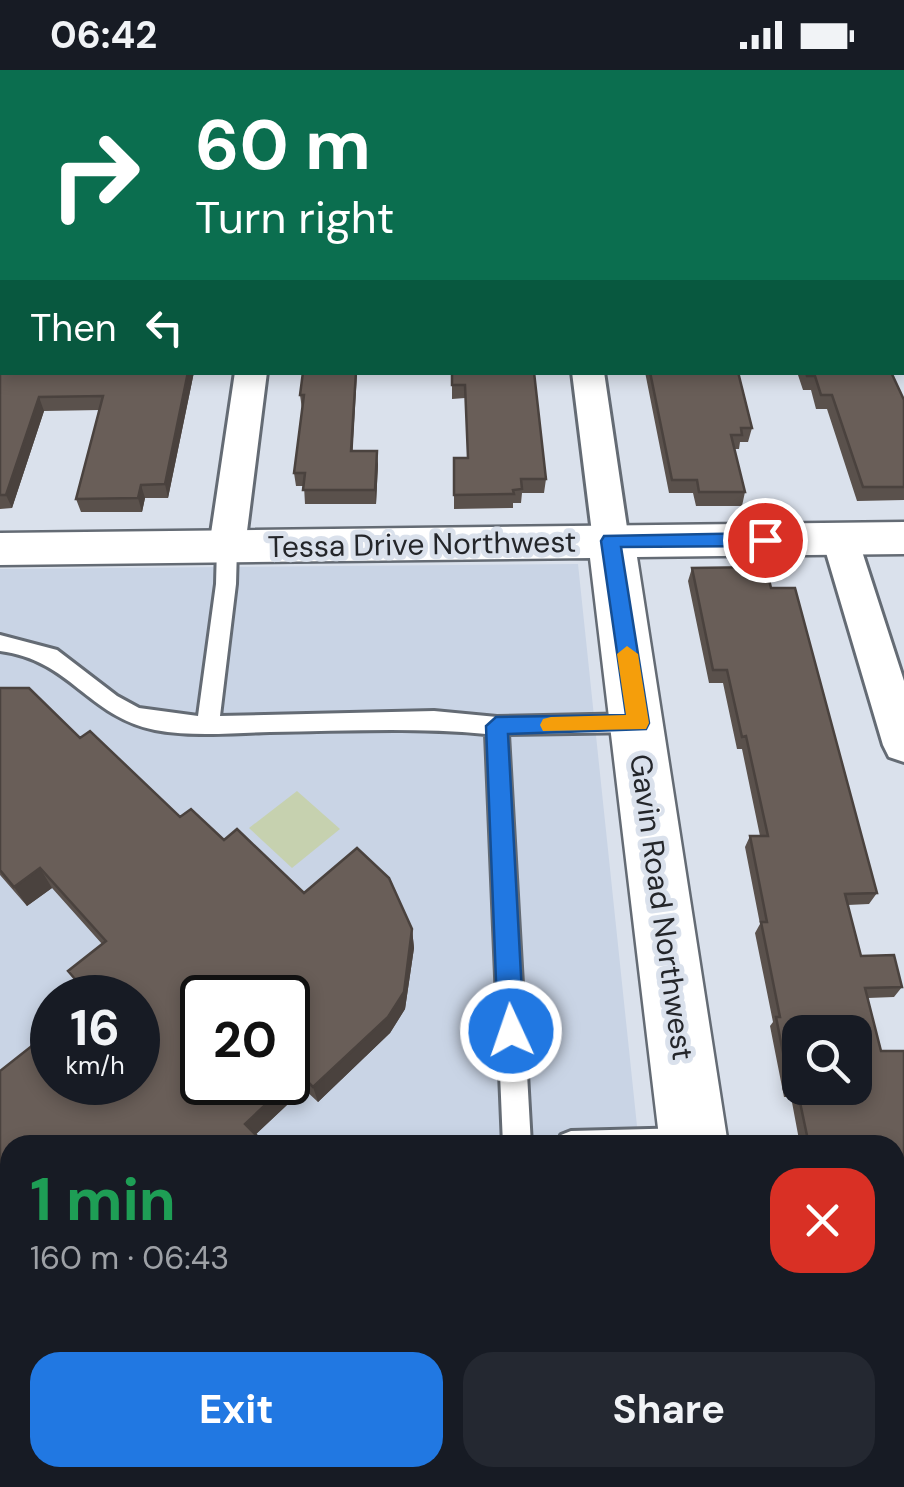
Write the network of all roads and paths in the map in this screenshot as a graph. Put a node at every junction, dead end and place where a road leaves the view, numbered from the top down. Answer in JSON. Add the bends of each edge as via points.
{"nodes":[{"id":1,"x":251,"y":375,"type":"edge"},
{"id":2,"x":588,"y":375,"type":"edge"},
{"id":3,"x":904,"y":538,"type":"edge"},
{"id":4,"x":840,"y":539,"type":"junction"},
{"id":5,"x":610,"y":541,"type":"junction"},
{"id":6,"x":226,"y":547,"type":"junction"},
{"id":7,"x":0,"y":549,"type":"edge"},
{"id":8,"x":0,"y":643,"type":"edge"},
{"id":9,"x":638,"y":723,"type":"junction"},
{"id":10,"x":208,"y":726,"type":"junction"},
{"id":11,"x":496,"y":726,"type":"junction"},
{"id":12,"x":904,"y":744,"type":"edge"},
{"id":13,"x":516,"y":1135,"type":"edge"},
{"id":14,"x":693,"y":1135,"type":"edge"}],
"edges":[{"from":1,"to":6,"type":"street"},
{"from":2,"to":5,"type":"street","name":"Gavin Road Northwest"},
{"from":3,"to":4,"type":"main road","name":"Tessa Drive Northwest"},
{"from":4,"to":5,"type":"main road","name":"Tessa Drive Northwest"},
{"from":4,"to":12,"type":"street"},
{"from":5,"to":6,"type":"main road","name":"Tessa Drive Northwest"},
{"from":5,"to":9,"type":"main road","name":"Gavin Road Northwest"},
{"from":6,"to":7,"type":"main road","name":"Tessa Drive Northwest"},
{"from":6,"to":10,"type":"lane"},
{"from":8,"to":10,"type":"lane","via":[[30,646],[64,661],[110,703],[142,718]]},
{"from":9,"to":11,"type":"lane"},
{"from":9,"to":14,"type":"main road","name":"Gavin Road Northwest"},
{"from":10,"to":11,"type":"lane","via":[[434,720]]},
{"from":11,"to":13,"type":"lane"}]}
